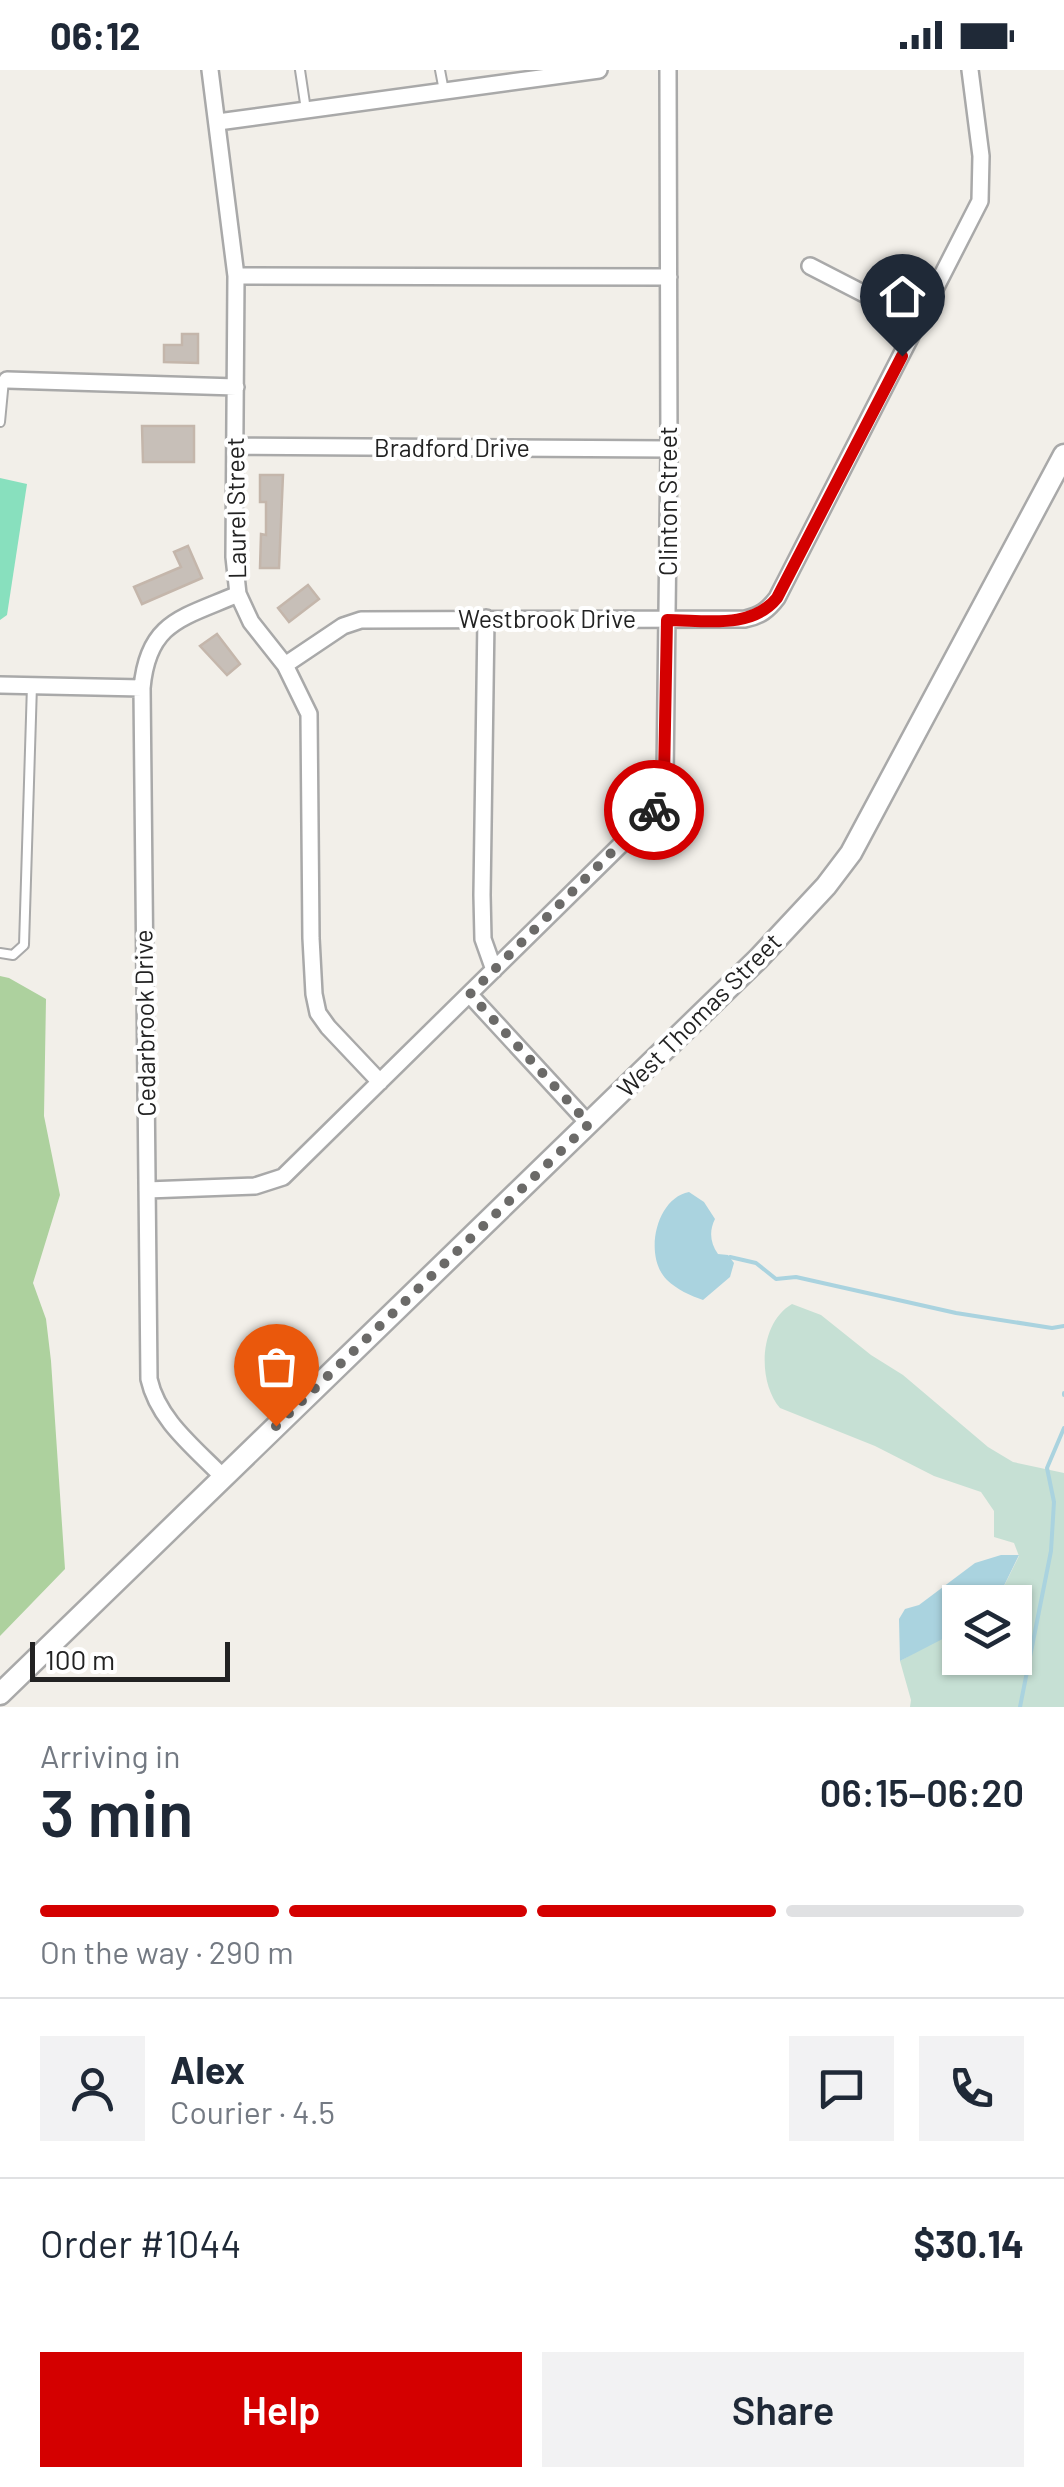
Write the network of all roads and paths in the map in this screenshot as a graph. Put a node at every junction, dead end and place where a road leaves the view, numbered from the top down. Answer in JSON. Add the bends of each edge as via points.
{"nodes":[{"id":1,"x":210,"y":70,"type":"edge"},
{"id":2,"x":300,"y":70,"type":"edge"},
{"id":3,"x":440,"y":70,"type":"edge"},
{"id":4,"x":599,"y":70,"type":"edge"},
{"id":5,"x":668,"y":70,"type":"edge"},
{"id":6,"x":970,"y":70,"type":"edge"},
{"id":7,"x":503,"y":76,"type":"edge"},
{"id":8,"x":444,"y":91,"type":"junction"},
{"id":9,"x":306,"y":110,"type":"junction"},
{"id":10,"x":218,"y":122,"type":"junction"},
{"id":11,"x":810,"y":266,"type":"dead end"},
{"id":12,"x":236,"y":276,"type":"junction"},
{"id":13,"x":669,"y":277,"type":"junction"},
{"id":14,"x":919,"y":322,"type":"junction"},
{"id":15,"x":3,"y":380,"type":"edge"},
{"id":16,"x":236,"y":387,"type":"junction"},
{"id":17,"x":0,"y":422,"type":"edge"},
{"id":18,"x":235,"y":446,"type":"junction"},
{"id":19,"x":669,"y":450,"type":"junction"},
{"id":20,"x":1064,"y":455,"type":"edge"},
{"id":21,"x":1054,"y":495,"type":"edge"},
{"id":22,"x":238,"y":594,"type":"junction"},
{"id":23,"x":486,"y":618,"type":"junction"},
{"id":24,"x":667,"y":620,"type":"junction"},
{"id":25,"x":285,"y":665,"type":"junction"},
{"id":26,"x":0,"y":685,"type":"edge"},
{"id":27,"x":32,"y":685,"type":"junction"},
{"id":28,"x":142,"y":688,"type":"junction"},
{"id":29,"x":0,"y":953,"type":"edge"},
{"id":30,"x":494,"y":970,"type":"junction"},
{"id":31,"x":470,"y":994,"type":"junction"},
{"id":32,"x":380,"y":1082,"type":"junction"},
{"id":33,"x":589,"y":1124,"type":"junction"},
{"id":34,"x":147,"y":1190,"type":"junction"},
{"id":35,"x":223,"y":1477,"type":"junction"},
{"id":36,"x":0,"y":1694,"type":"edge"}],
"edges":[{"from":1,"to":10,"type":"street","name":"Laurel Street"},
{"from":2,"to":9,"type":"lane"},
{"from":3,"to":8,"type":"lane"},
{"from":4,"to":7,"type":"street"},
{"from":5,"to":13,"type":"street","name":"Clinton Street"},
{"from":6,"to":14,"type":"street","name":"Westbrook Drive","via":[[982,188]]},
{"from":7,"to":8,"type":"street"},
{"from":8,"to":9,"type":"street"},
{"from":9,"to":10,"type":"street"},
{"from":10,"to":12,"type":"street","name":"Laurel Street"},
{"from":11,"to":14,"type":"street"},
{"from":12,"to":13,"type":"street"},
{"from":12,"to":16,"type":"street","name":"Laurel Street"},
{"from":13,"to":19,"type":"street","name":"Clinton Street"},
{"from":14,"to":24,"type":"street","name":"Westbrook Drive","via":[[768,609],[745,620]]},
{"from":15,"to":16,"type":"street"},
{"from":15,"to":17,"type":"lane"},
{"from":16,"to":18,"type":"street","name":"Laurel Street"},
{"from":18,"to":19,"type":"street","name":"Bradford Drive"},
{"from":18,"to":22,"type":"street","name":"Laurel Street"},
{"from":19,"to":24,"type":"street","name":"Clinton Street"},
{"from":20,"to":21,"type":"street","name":"West Thomas Street"},
{"from":21,"to":33,"type":"street","name":"West Thomas Street","via":[[851,853],[758,960]]},
{"from":22,"to":25,"type":"street","name":"Laurel Street"},
{"from":22,"to":28,"type":"street","name":"Cedarbrook Drive","via":[[182,618],[154,641]]},
{"from":23,"to":24,"type":"street","name":"Westbrook Drive"},
{"from":23,"to":25,"type":"street","name":"Westbrook Drive","via":[[361,620]]},
{"from":23,"to":30,"type":"street","via":[[482,896],[483,939]]},
{"from":24,"to":30,"type":"street","name":"Clinton Street","via":[[661,797],[650,816]]},
{"from":25,"to":32,"type":"street","name":"Laurel Street","via":[[302,694],[310,730],[318,1013]]},
{"from":26,"to":27,"type":"street"},
{"from":27,"to":28,"type":"street"},
{"from":27,"to":29,"type":"lane","via":[[24,944],[12,955]]},
{"from":28,"to":34,"type":"street","name":"Cedarbrook Drive"},
{"from":30,"to":31,"type":"street","name":"Clinton Street"},
{"from":31,"to":32,"type":"street","name":"Clinton Street"},
{"from":31,"to":33,"type":"street"},
{"from":32,"to":34,"type":"street","name":"Clinton Street","via":[[283,1176],[256,1186]]},
{"from":33,"to":35,"type":"street","name":"West Thomas Street"},
{"from":34,"to":35,"type":"street","name":"Cedarbrook Drive","via":[[153,1398]]},
{"from":35,"to":36,"type":"street","name":"West Thomas Street"}]}
